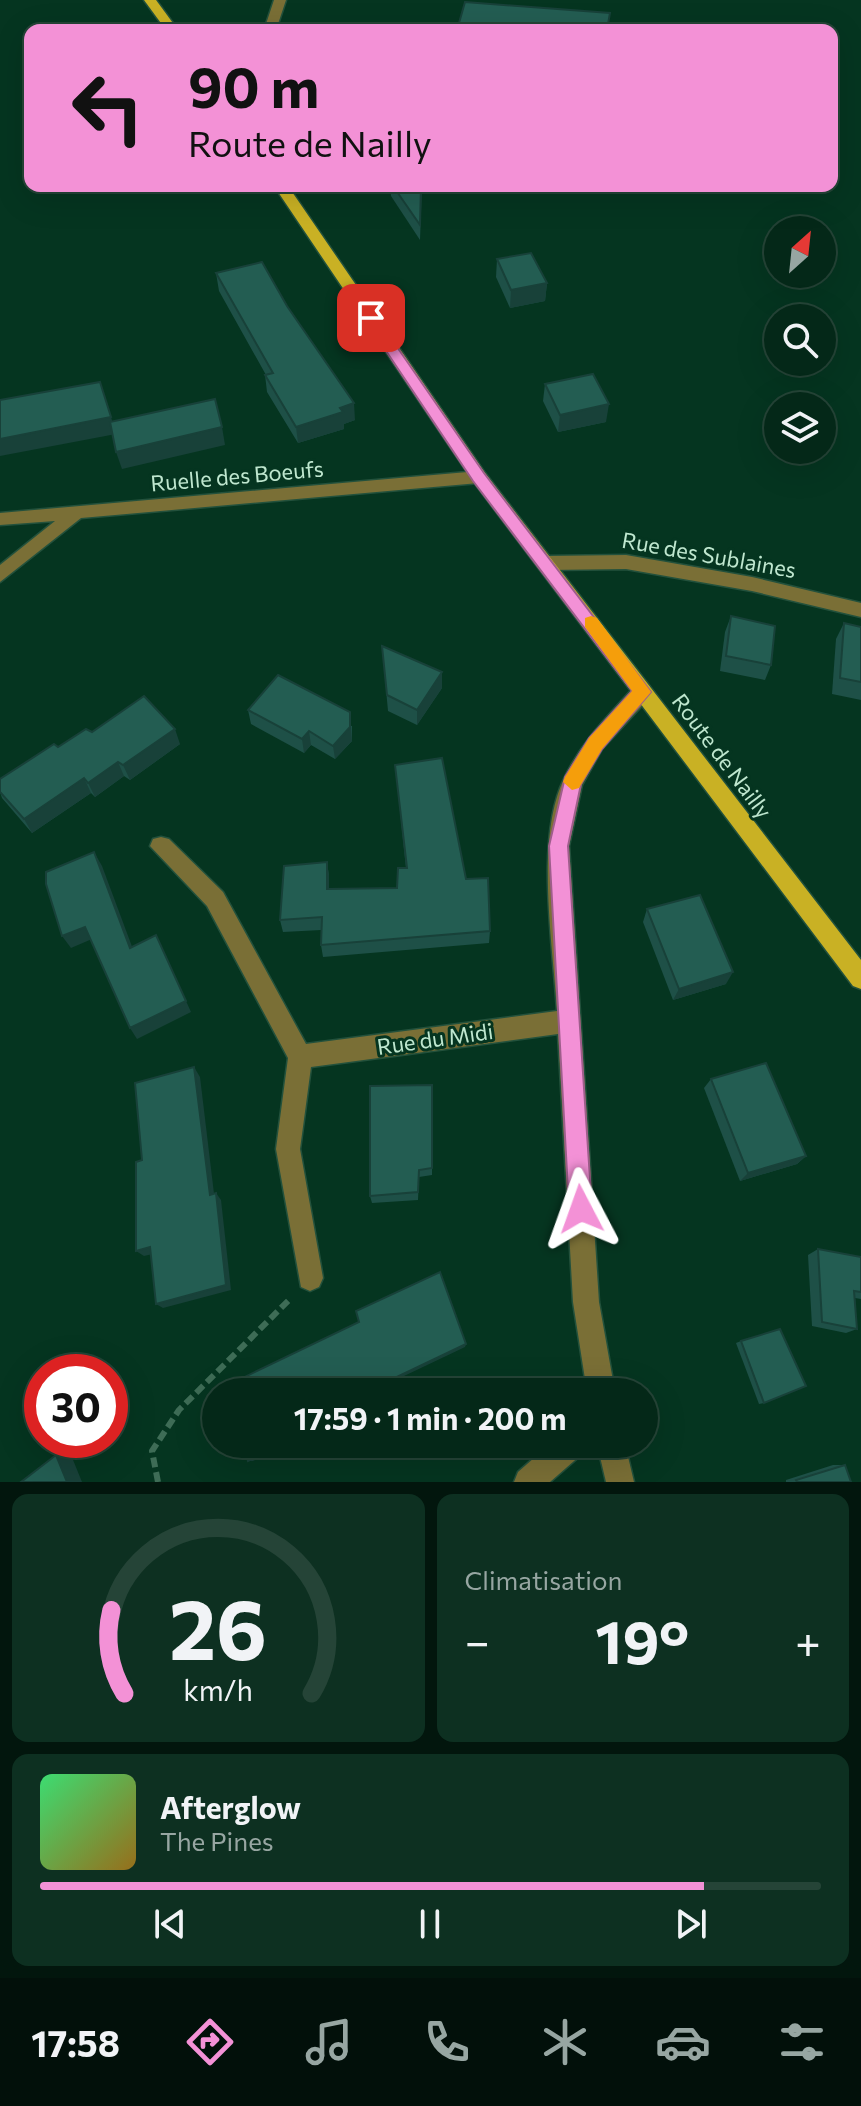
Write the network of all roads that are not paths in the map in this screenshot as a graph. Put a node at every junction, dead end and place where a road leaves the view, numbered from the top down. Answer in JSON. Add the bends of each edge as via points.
{"nodes":[{"id":1,"x":150,"y":0,"type":"edge"},
{"id":2,"x":280,"y":0,"type":"edge"},
{"id":3,"x":168,"y":24,"type":"edge"},
{"id":4,"x":272,"y":24,"type":"edge"},
{"id":5,"x":285,"y":192,"type":"edge"},
{"id":6,"x":479,"y":477,"type":"junction"},
{"id":7,"x":76,"y":513,"type":"junction"},
{"id":8,"x":0,"y":519,"type":"edge"},
{"id":9,"x":547,"y":563,"type":"junction"},
{"id":10,"x":0,"y":575,"type":"edge"},
{"id":11,"x":861,"y":610,"type":"edge"},
{"id":12,"x":642,"y":692,"type":"junction"},
{"id":13,"x":161,"y":846,"type":"dead end"},
{"id":14,"x":861,"y":978,"type":"edge"},
{"id":15,"x":569,"y":1021,"type":"junction"},
{"id":16,"x":300,"y":1057,"type":"junction"},
{"id":17,"x":310,"y":1278,"type":"road end"},
{"id":18,"x":599,"y":1378,"type":"edge"},
{"id":19,"x":556,"y":1458,"type":"edge"},
{"id":20,"x":614,"y":1458,"type":"edge"},
{"id":21,"x":528,"y":1482,"type":"edge"},
{"id":22,"x":620,"y":1482,"type":"edge"}],
"edges":[{"from":1,"to":3,"type":"main road"},
{"from":2,"to":4,"type":"street"},
{"from":5,"to":6,"type":"main road","name":"Route de Nailly"},
{"from":6,"to":7,"type":"street","name":"Ruelle des Boeufs"},
{"from":6,"to":9,"type":"main road","name":"Route de Nailly"},
{"from":7,"to":8,"type":"street","name":"Ruelle des Boeufs"},
{"from":7,"to":10,"type":"street"},
{"from":9,"to":11,"type":"street","name":"Rue des Sublaines","via":[[626,562]]},
{"from":9,"to":12,"type":"main road","name":"Route de Nailly"},
{"from":12,"to":14,"type":"main road","name":"Route de Nailly"},
{"from":12,"to":15,"type":"street","via":[[595,743],[569,795],[558,846]]},
{"from":13,"to":16,"type":"street","via":[[215,899]]},
{"from":15,"to":16,"type":"street","name":"Rue du Midi"},
{"from":15,"to":18,"type":"street","via":[[586,1302]]},
{"from":16,"to":17,"type":"street","via":[[288,1149]]},
{"from":19,"to":21,"type":"street"},
{"from":20,"to":22,"type":"street"}]}
